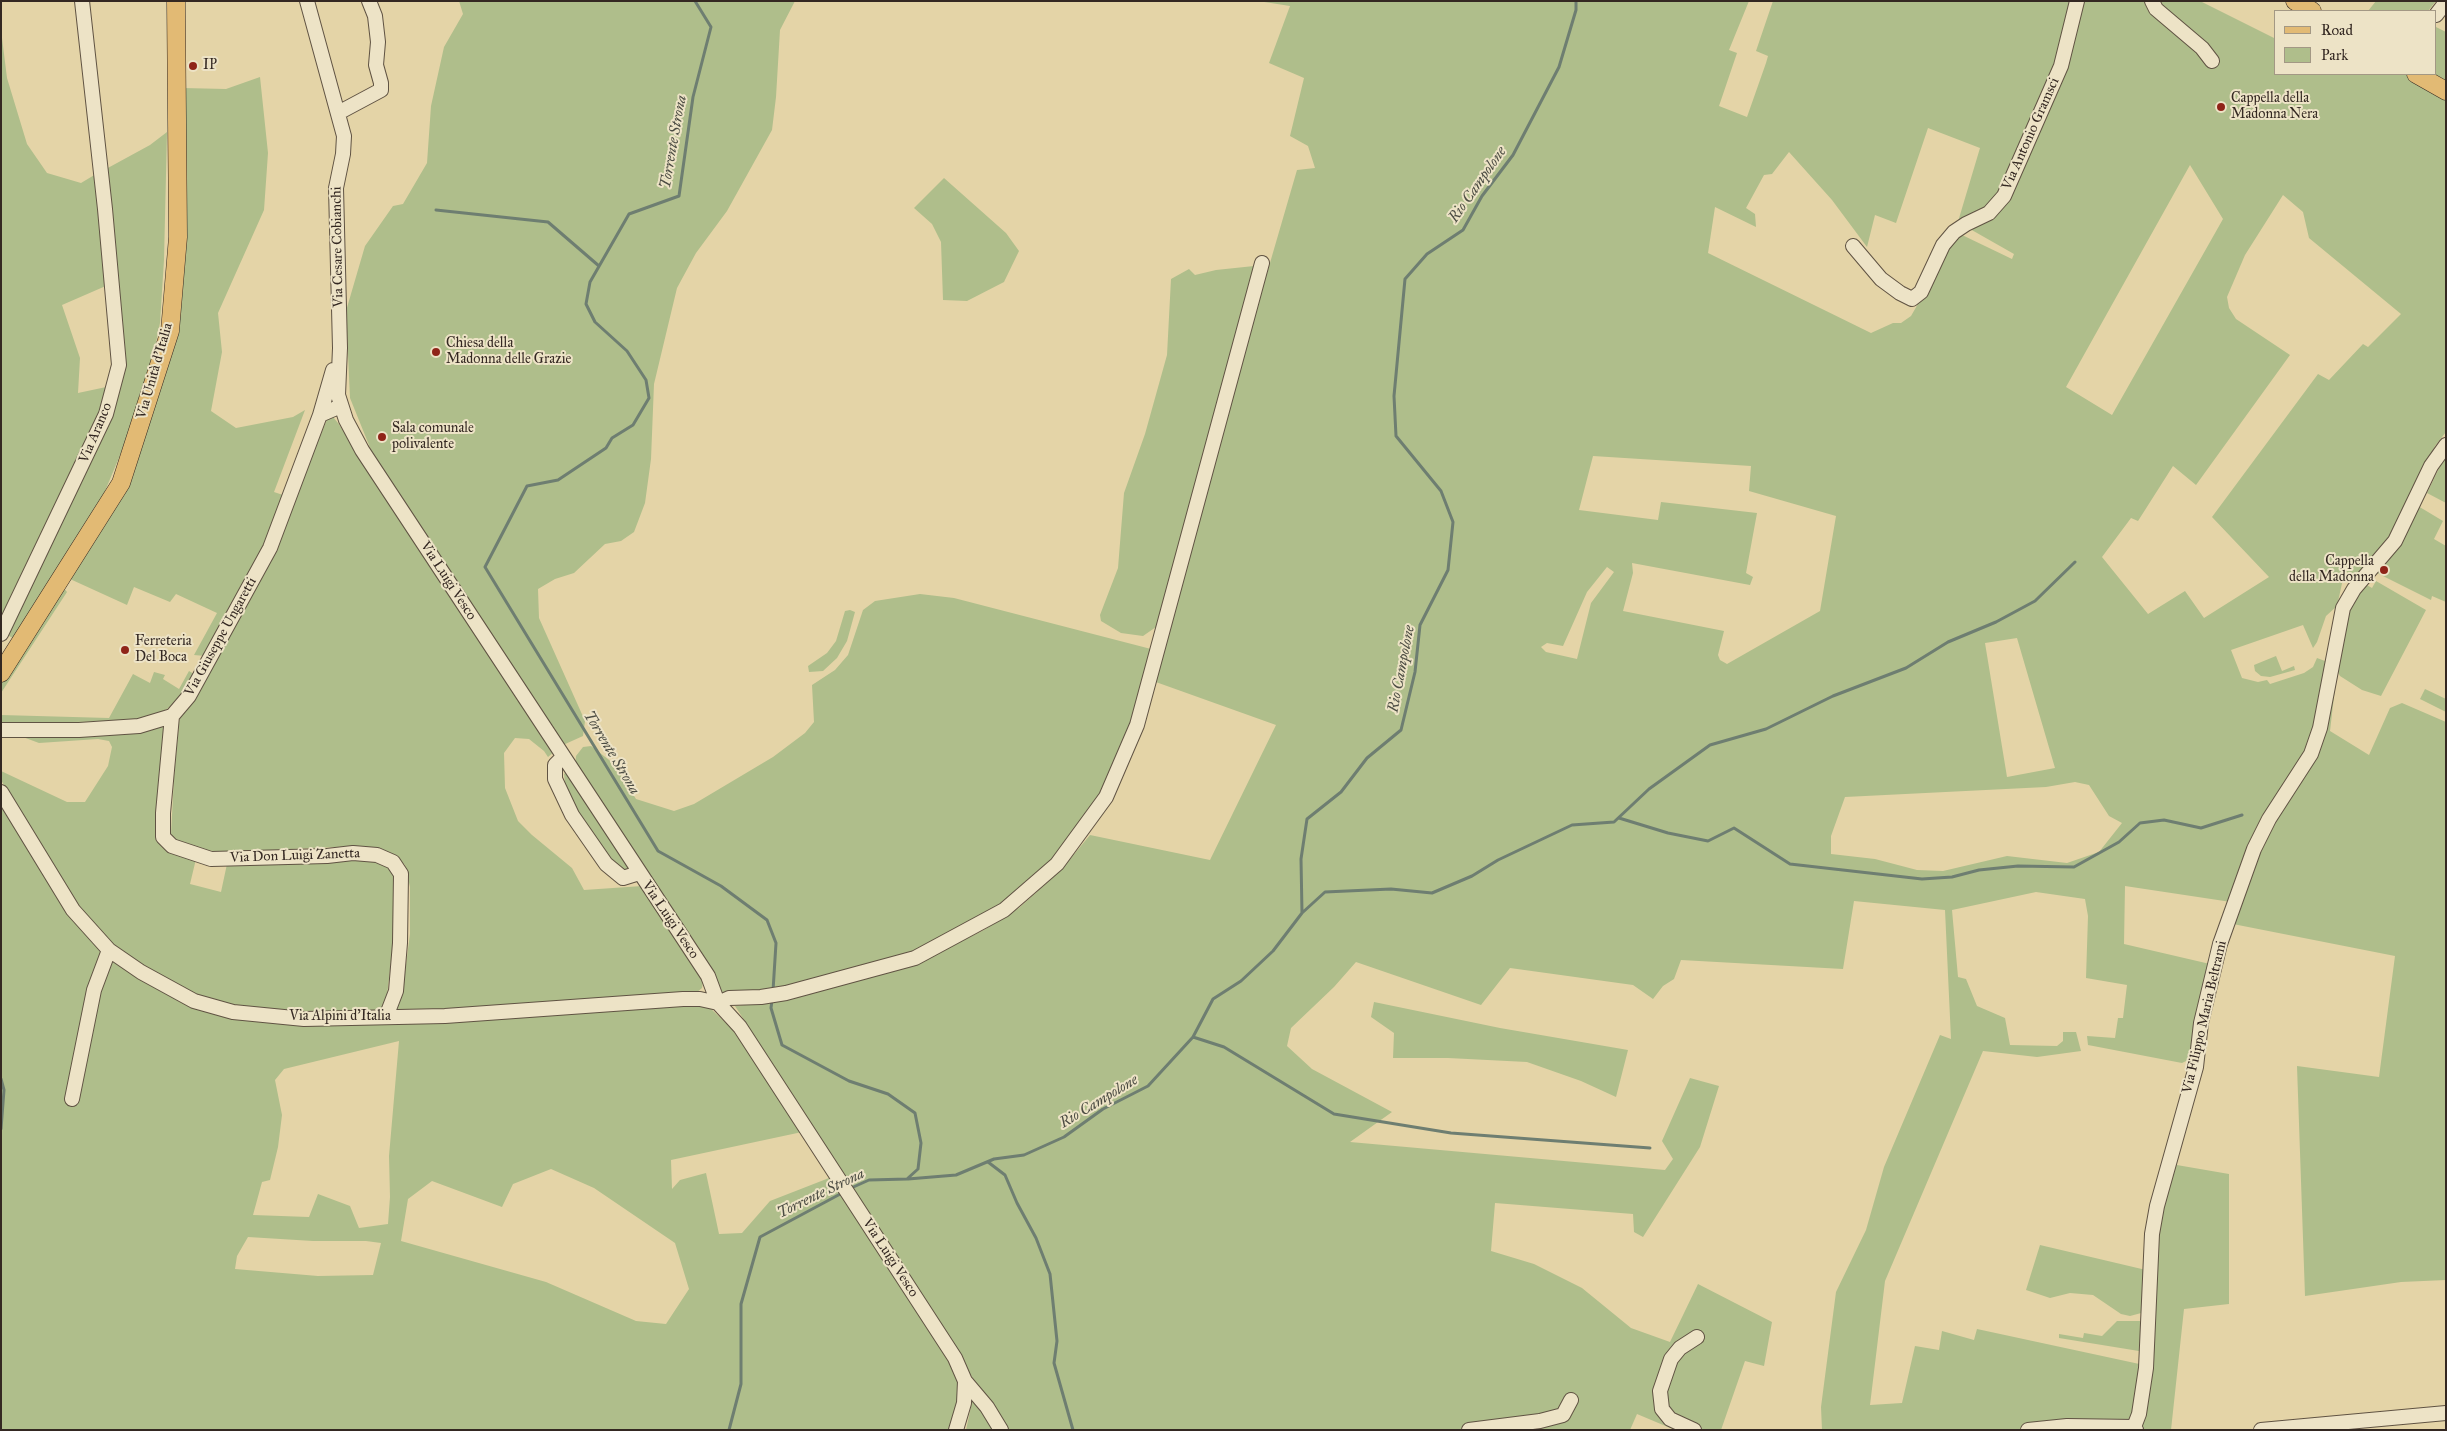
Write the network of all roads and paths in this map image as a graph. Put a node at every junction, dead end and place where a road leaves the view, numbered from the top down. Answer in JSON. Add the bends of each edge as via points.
{"nodes":[{"id":1,"x":82,"y":1,"type":"edge"},
{"id":2,"x":176,"y":1,"type":"edge"},
{"id":3,"x":307,"y":1,"type":"edge"},
{"id":4,"x":369,"y":1,"type":"edge"},
{"id":5,"x":2077,"y":1,"type":"edge"},
{"id":6,"x":2152,"y":1,"type":"edge"},
{"id":7,"x":2295,"y":1,"type":"edge"},
{"id":8,"x":2446,"y":2,"type":"edge"},
{"id":9,"x":2310,"y":10,"type":"edge"},
{"id":10,"x":2437,"y":14,"type":"edge"},
{"id":11,"x":2212,"y":61,"type":"dead end"},
{"id":12,"x":2418,"y":75,"type":"edge"},
{"id":13,"x":2446,"y":91,"type":"edge"},
{"id":14,"x":338,"y":112,"type":"junction"},
{"id":15,"x":1853,"y":246,"type":"dead end"},
{"id":16,"x":1262,"y":264,"type":"dead end"},
{"id":17,"x":340,"y":348,"type":"junction"},
{"id":18,"x":341,"y":406,"type":"junction"},
{"id":19,"x":320,"y":415,"type":"junction"},
{"id":20,"x":2446,"y":445,"type":"edge"},
{"id":21,"x":2,"y":630,"type":"edge"},
{"id":22,"x":17,"y":648,"type":"junction"},
{"id":23,"x":1,"y":673,"type":"edge"},
{"id":24,"x":172,"y":716,"type":"junction"},
{"id":25,"x":1,"y":730,"type":"edge"},
{"id":26,"x":563,"y":756,"type":"junction"},
{"id":27,"x":1,"y":792,"type":"edge"},
{"id":28,"x":639,"y":873,"type":"junction"},
{"id":29,"x":110,"y":950,"type":"junction"},
{"id":30,"x":718,"y":1003,"type":"junction"},
{"id":31,"x":386,"y":1017,"type":"junction"},
{"id":32,"x":72,"y":1099,"type":"dead end"},
{"id":33,"x":1696,"y":1337,"type":"dead end"},
{"id":34,"x":965,"y":1381,"type":"junction"},
{"id":35,"x":1572,"y":1400,"type":"dead end"},
{"id":36,"x":2446,"y":1413,"type":"edge"},
{"id":37,"x":2135,"y":1429,"type":"edge"},
{"id":38,"x":956,"y":1430,"type":"edge"},
{"id":39,"x":1001,"y":1430,"type":"edge"},
{"id":40,"x":1469,"y":1430,"type":"edge"},
{"id":41,"x":1694,"y":1430,"type":"edge"},
{"id":42,"x":2028,"y":1430,"type":"edge"},
{"id":43,"x":2261,"y":1430,"type":"edge"}],
"edges":[{"from":1,"to":21,"type":"street","name":"Via Aranco","via":[[119,365],[106,414]]},
{"from":2,"to":22,"type":"main road","name":"Via Unità d'Italia","via":[[178,237],[170,331],[121,483]]},
{"from":3,"to":14,"type":"street","name":"Via Cesare Cobianchi"},
{"from":4,"to":14,"type":"street","via":[[375,16],[376,64],[381,90]]},
{"from":5,"to":15,"type":"street","name":"Via Antonio Gramsci","via":[[2061,66],[2004,196],[1990,213],[1954,232],[1943,245],[1921,292],[1912,299],[1900,293],[1881,279]]},
{"from":6,"to":11,"type":"street","via":[[2156,9],[2202,48]]},
{"from":7,"to":9,"type":"main road"},
{"from":8,"to":10,"type":"street"},
{"from":12,"to":13,"type":"main road"},
{"from":14,"to":17,"type":"street","name":"Via Cesare Cobianchi","via":[[344,136],[336,188]]},
{"from":16,"to":30,"type":"street","via":[[1137,725],[1106,797],[1057,864],[1004,910],[915,958],[786,993],[729,998]]},
{"from":17,"to":18,"type":"street","name":"Via Cesare Cobianchi","via":[[338,395]]},
{"from":17,"to":19,"type":"street","name":"Via Cesare Cobianchi"},
{"from":18,"to":19,"type":"street"},
{"from":18,"to":26,"type":"street","name":"Via Luigi Vesco","via":[[362,450]]},
{"from":19,"to":24,"type":"street","name":"Via Giuseppe Ungaretti","via":[[270,548],[189,696]]},
{"from":20,"to":37,"type":"street","name":"Via Filippo Maria Beltrami","via":[[2431,466],[2394,541],[2354,589],[2344,608],[2320,728],[2311,754],[2269,819],[2254,849],[2220,944],[2201,1023],[2196,1067],[2152,1234],[2146,1368]]},
{"from":21,"to":22,"type":"street","name":"Via Aranco"},
{"from":22,"to":23,"type":"main road","name":"Via Unità d'Italia"},
{"from":24,"to":25,"type":"street","via":[[139,726]]},
{"from":24,"to":31,"type":"street","name":"Via Don Luigi Zanetta","via":[[163,813],[163,837],[172,846],[211,859],[353,853],[377,855],[393,862],[401,874],[401,934],[396,991]]},
{"from":26,"to":28,"type":"street","name":"Via Luigi Vesco"},
{"from":26,"to":28,"type":"street","via":[[555,765],[555,779],[572,815],[606,864],[623,878]]},
{"from":27,"to":29,"type":"street","name":"Via Alpini d'Italia","via":[[73,910]]},
{"from":28,"to":30,"type":"street","name":"Via Luigi Vesco","via":[[708,976]]},
{"from":29,"to":31,"type":"street","name":"Via Alpini d'Italia","via":[[141,972],[194,1001],[233,1012],[304,1019]]},
{"from":29,"to":32,"type":"street","via":[[94,990]]},
{"from":30,"to":31,"type":"street","name":"Via Alpini d'Italia","via":[[683,999],[445,1016]]},
{"from":30,"to":34,"type":"street","name":"Via Luigi Vesco","via":[[740,1027],[854,1201],[955,1358]]},
{"from":33,"to":41,"type":"street","via":[[1671,1359],[1660,1391],[1662,1408],[1670,1419]]},
{"from":34,"to":38,"type":"street","via":[[964,1403]]},
{"from":34,"to":39,"type":"street","name":"Via Luigi Vesco"},
{"from":35,"to":40,"type":"street","via":[[1563,1414],[1540,1422]]},
{"from":36,"to":43,"type":"street"},
{"from":37,"to":42,"type":"street","via":[[2067,1426]]}]}
